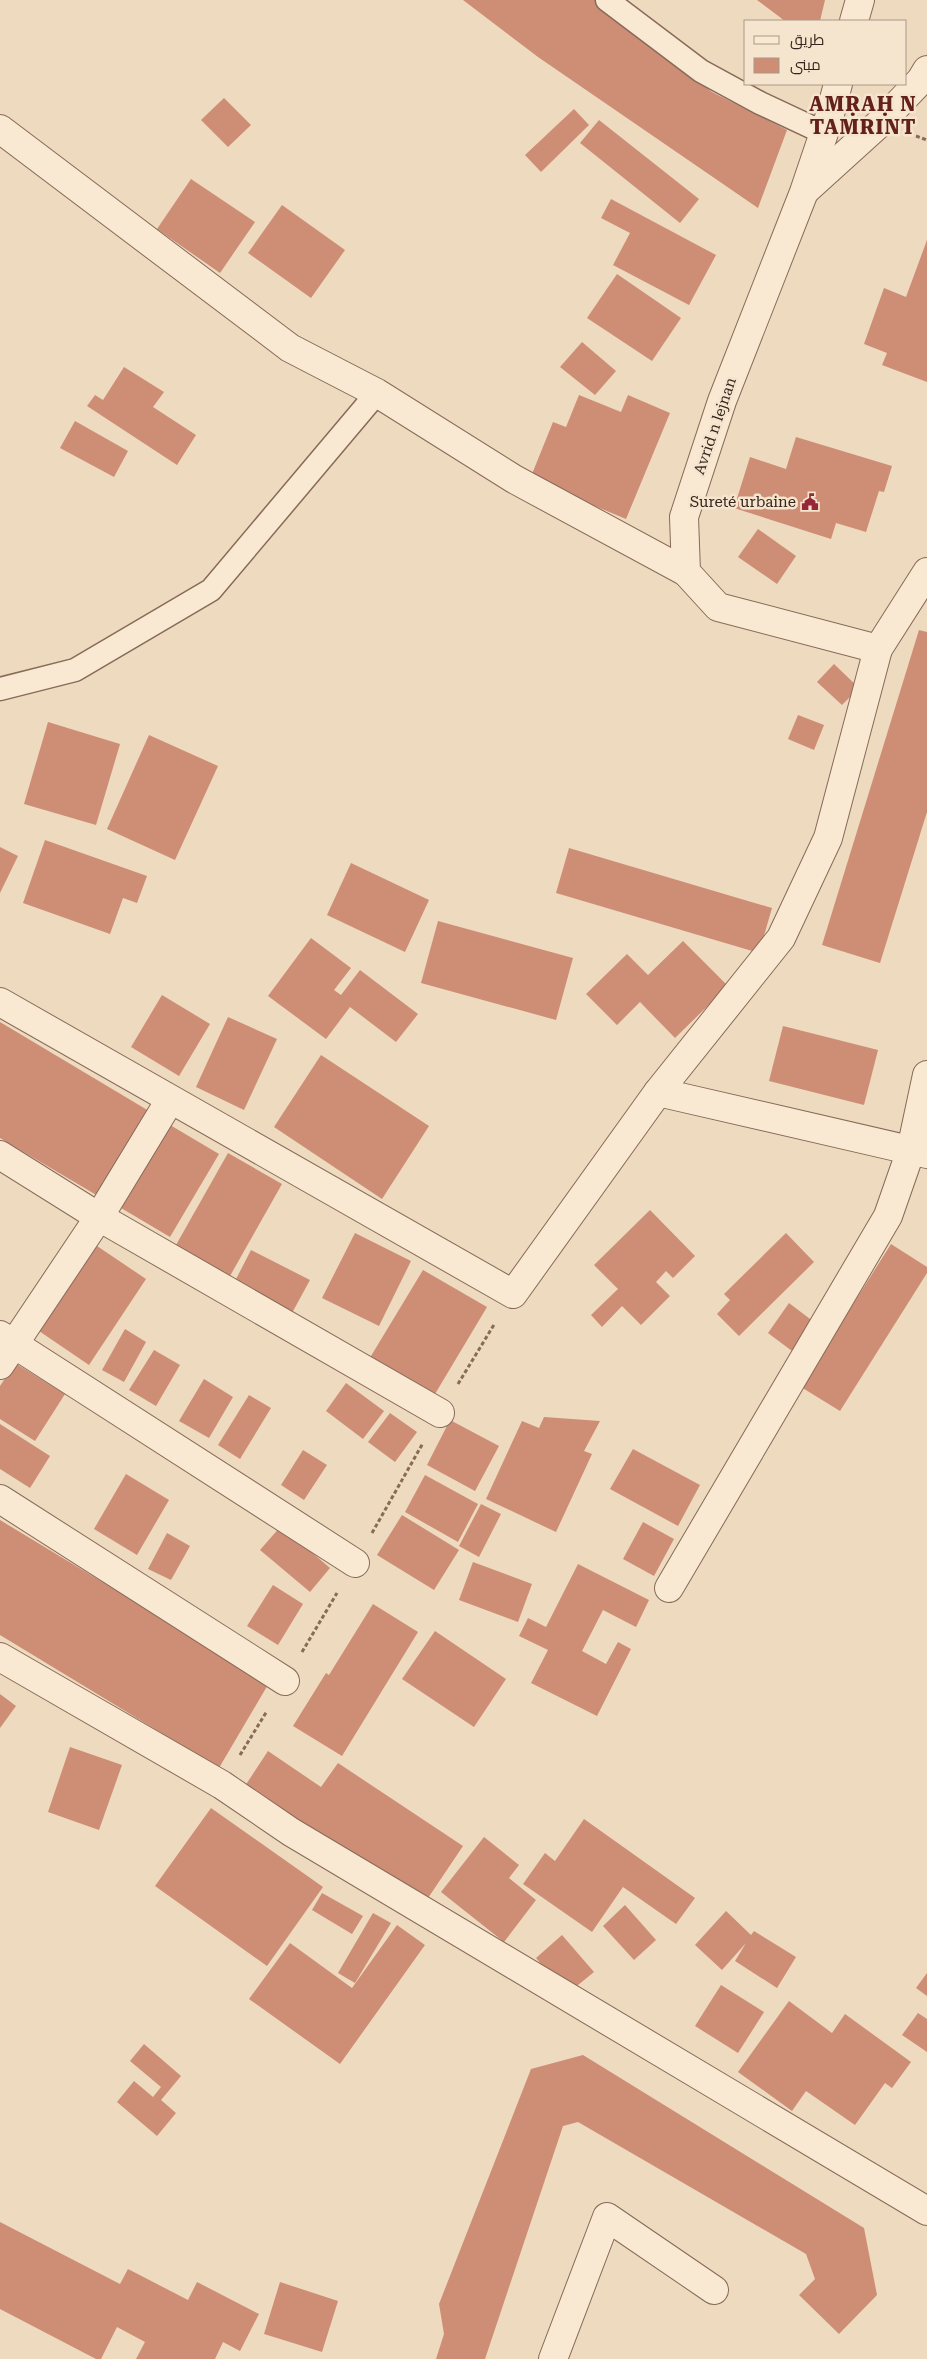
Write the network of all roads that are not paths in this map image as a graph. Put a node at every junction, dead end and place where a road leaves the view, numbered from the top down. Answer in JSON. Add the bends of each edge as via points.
{"nodes":[{"id":1,"x":607,"y":0,"type":"edge"},
{"id":2,"x":860,"y":0,"type":"edge"},
{"id":3,"x":854,"y":20,"type":"edge"},
{"id":4,"x":918,"y":76,"type":"edge"},
{"id":5,"x":838,"y":85,"type":"edge"},
{"id":6,"x":0,"y":130,"type":"edge"},
{"id":7,"x":824,"y":133,"type":"junction"},
{"id":8,"x":804,"y":192,"type":"junction"},
{"id":9,"x":377,"y":393,"type":"junction"},
{"id":10,"x":686,"y":572,"type":"junction"},
{"id":11,"x":927,"y":572,"type":"edge"},
{"id":12,"x":878,"y":649,"type":"junction"},
{"id":13,"x":0,"y":688,"type":"edge"},
{"id":14,"x":0,"y":1002,"type":"edge"},
{"id":15,"x":927,"y":1075,"type":"edge"},
{"id":16,"x":658,"y":1092,"type":"junction"},
{"id":17,"x":170,"y":1100,"type":"junction"},
{"id":18,"x":919,"y":1152,"type":"edge"},
{"id":19,"x":0,"y":1155,"type":"edge"},
{"id":20,"x":99,"y":1216,"type":"junction"},
{"id":21,"x":5,"y":1348,"type":"edge"},
{"id":22,"x":440,"y":1413,"type":"dead end"},
{"id":23,"x":0,"y":1499,"type":"edge"},
{"id":24,"x":355,"y":1563,"type":"dead end"},
{"id":25,"x":669,"y":1588,"type":"dead end"},
{"id":26,"x":0,"y":1656,"type":"edge"},
{"id":27,"x":285,"y":1681,"type":"dead end"},
{"id":28,"x":927,"y":2211,"type":"edge"},
{"id":29,"x":714,"y":2290,"type":"dead end"},
{"id":30,"x":553,"y":2359,"type":"edge"}],
"edges":[{"from":1,"to":7,"type":"lane","via":[[701,71]]},
{"from":2,"to":3,"type":"street"},
{"from":4,"to":8,"type":"street","via":[[881,122]]},
{"from":5,"to":7,"type":"street","name":"Avrid n lejnan"},
{"from":6,"to":9,"type":"street","via":[[290,348]]},
{"from":7,"to":8,"type":"street","name":"Avrid n lejnan"},
{"from":8,"to":10,"type":"street","name":"Avrid n lejnan","via":[[722,401],[684,517]]},
{"from":9,"to":10,"type":"street","via":[[514,479]]},
{"from":9,"to":13,"type":"lane","via":[[211,590],[75,670]]},
{"from":10,"to":12,"type":"street","via":[[718,607]]},
{"from":11,"to":12,"type":"street"},
{"from":12,"to":16,"type":"street","via":[[828,838],[782,938]]},
{"from":14,"to":17,"type":"street"},
{"from":15,"to":18,"type":"street"},
{"from":16,"to":17,"type":"street","via":[[513,1294]]},
{"from":16,"to":18,"type":"street"},
{"from":17,"to":20,"type":"street"},
{"from":18,"to":25,"type":"street","via":[[888,1216]]},
{"from":19,"to":20,"type":"street"},
{"from":20,"to":21,"type":"street"},
{"from":20,"to":22,"type":"street"},
{"from":21,"to":24,"type":"street"},
{"from":23,"to":27,"type":"street"},
{"from":26,"to":28,"type":"street","via":[[222,1785],[299,1837]]},
{"from":29,"to":30,"type":"street","via":[[607,2217]]}]}
